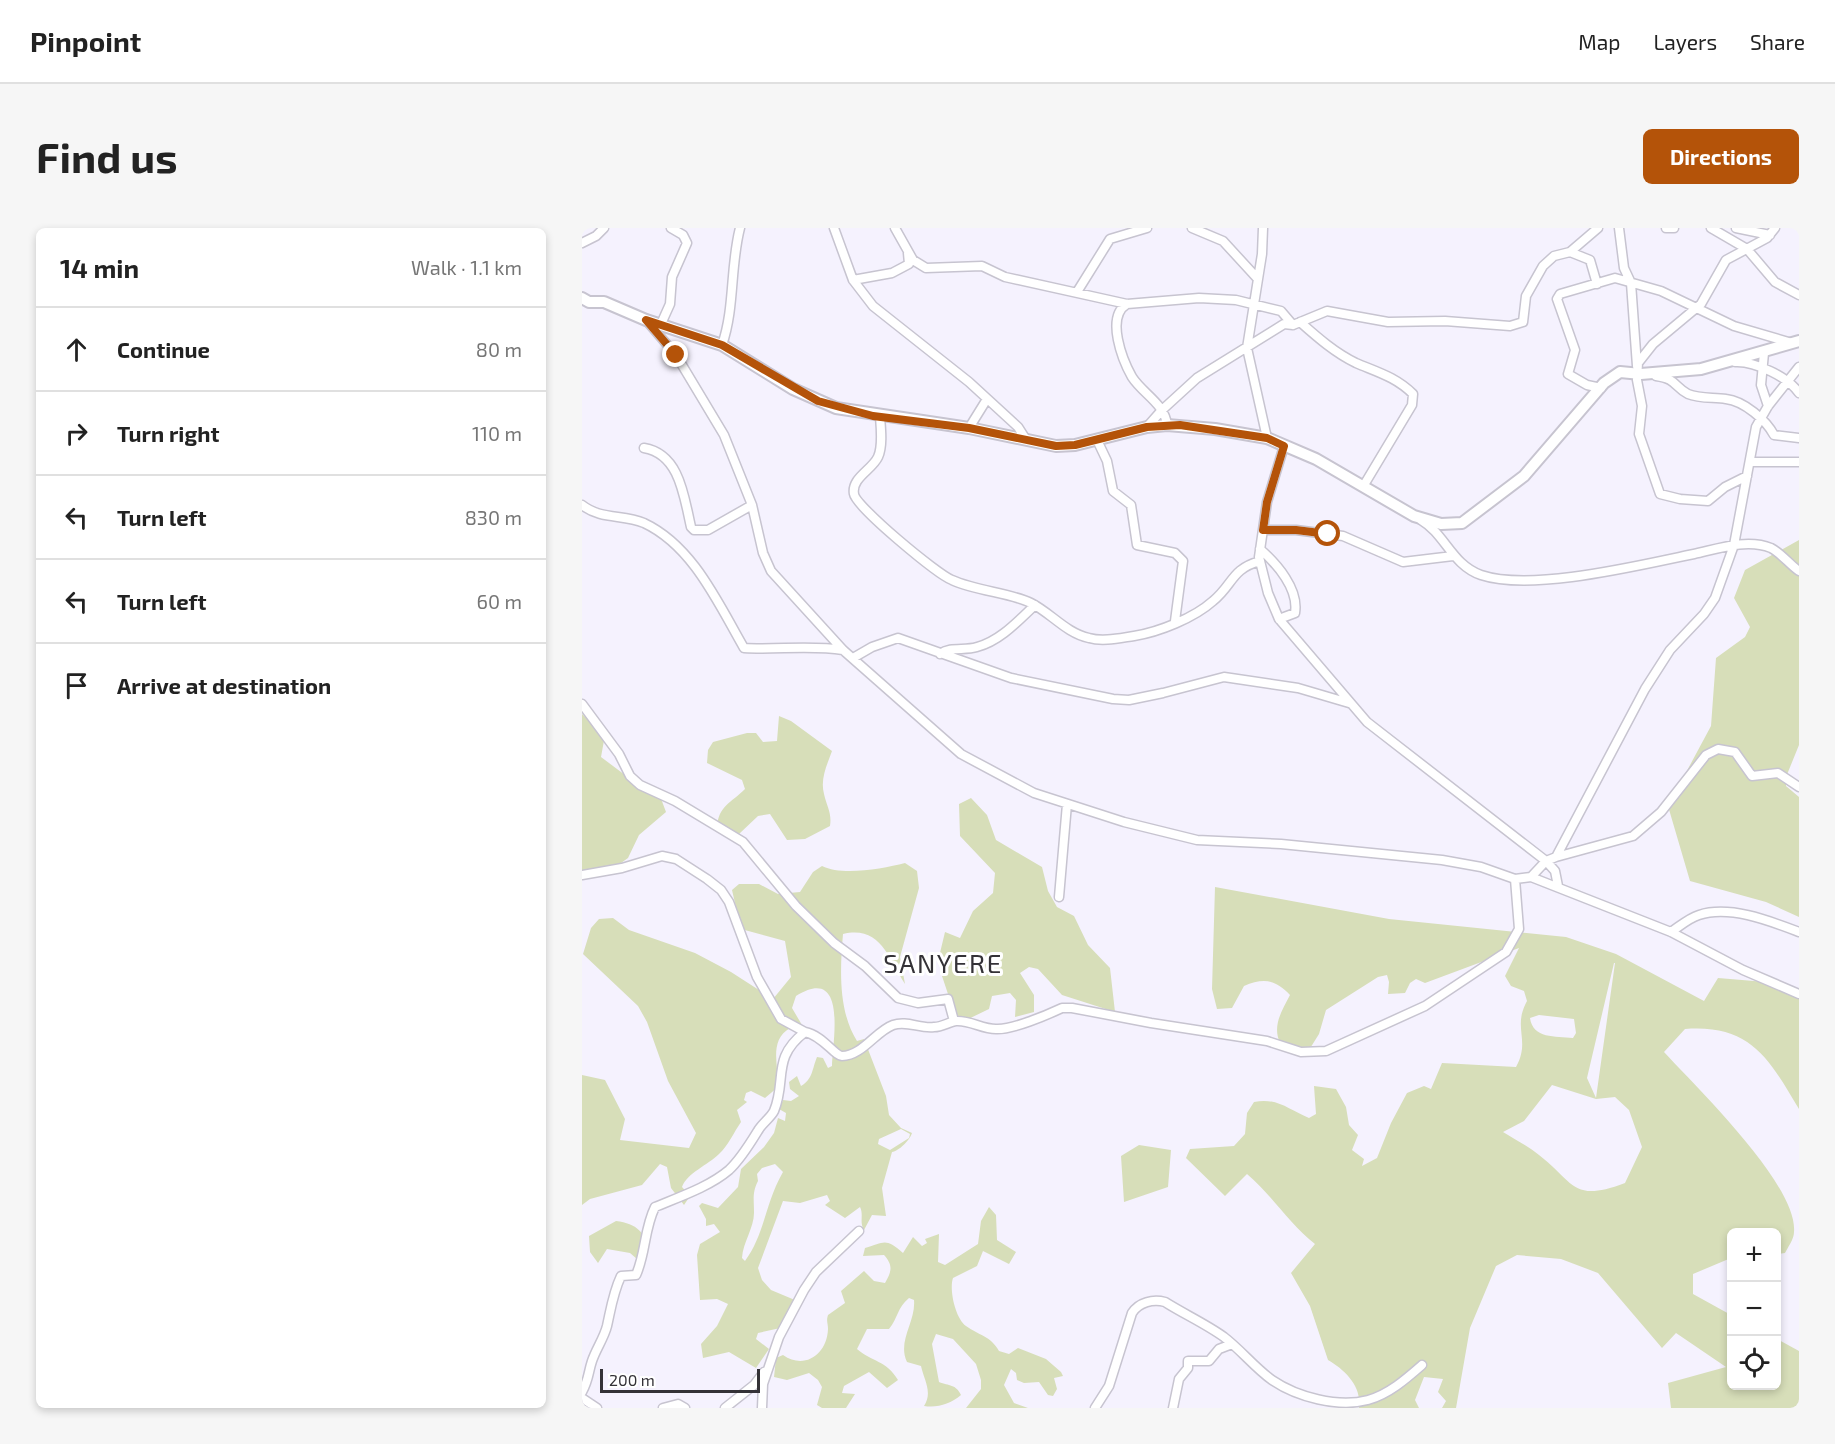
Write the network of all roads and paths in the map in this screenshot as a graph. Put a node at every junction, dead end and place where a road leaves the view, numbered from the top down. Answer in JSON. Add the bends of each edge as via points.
{"nodes":[{"id":1,"x":604,"y":228,"type":"edge"},
{"id":2,"x":671,"y":228,"type":"edge"},
{"id":3,"x":740,"y":228,"type":"edge"},
{"id":4,"x":834,"y":228,"type":"edge"},
{"id":5,"x":895,"y":228,"type":"edge"},
{"id":6,"x":1147,"y":228,"type":"edge"},
{"id":7,"x":1192,"y":228,"type":"edge"},
{"id":8,"x":1263,"y":228,"type":"edge"},
{"id":9,"x":1598,"y":228,"type":"edge"},
{"id":10,"x":1619,"y":228,"type":"edge"},
{"id":11,"x":1665,"y":228,"type":"edge"},
{"id":12,"x":1674,"y":228,"type":"edge"},
{"id":13,"x":1711,"y":228,"type":"edge"},
{"id":14,"x":1736,"y":228,"type":"edge"},
{"id":15,"x":1773,"y":232,"type":"edge"},
{"id":16,"x":582,"y":243,"type":"edge"},
{"id":17,"x":1747,"y":249,"type":"junction"},
{"id":18,"x":1570,"y":252,"type":"junction"},
{"id":19,"x":908,"y":253,"type":"junction"},
{"id":20,"x":1257,"y":278,"type":"junction"},
{"id":21,"x":853,"y":280,"type":"junction"},
{"id":22,"x":1631,"y":283,"type":"junction"},
{"id":23,"x":1597,"y":284,"type":"junction"},
{"id":24,"x":1077,"y":292,"type":"junction"},
{"id":25,"x":1799,"y":295,"type":"edge"},
{"id":26,"x":584,"y":302,"type":"edge"},
{"id":27,"x":1253,"y":303,"type":"junction"},
{"id":28,"x":1126,"y":304,"type":"junction"},
{"id":29,"x":1698,"y":307,"type":"junction"},
{"id":30,"x":646,"y":320,"type":"junction"},
{"id":31,"x":661,"y":324,"type":"junction"},
{"id":32,"x":1297,"y":324,"type":"junction"},
{"id":33,"x":1797,"y":342,"type":"edge"},
{"id":34,"x":1776,"y":343,"type":"junction"},
{"id":35,"x":722,"y":345,"type":"junction"},
{"id":36,"x":1246,"y":348,"type":"junction"},
{"id":37,"x":1764,"y":353,"type":"junction"},
{"id":38,"x":1727,"y":363,"type":"junction"},
{"id":39,"x":1763,"y":366,"type":"junction"},
{"id":40,"x":1799,"y":367,"type":"edge"},
{"id":41,"x":1639,"y":373,"type":"junction"},
{"id":42,"x":1788,"y":384,"type":"junction"},
{"id":43,"x":1601,"y":388,"type":"junction"},
{"id":44,"x":1799,"y":393,"type":"edge"},
{"id":45,"x":987,"y":399,"type":"junction"},
{"id":46,"x":1768,"y":406,"type":"junction"},
{"id":47,"x":1162,"y":410,"type":"junction"},
{"id":48,"x":879,"y":417,"type":"junction"},
{"id":49,"x":1760,"y":417,"type":"junction"},
{"id":50,"x":1167,"y":425,"type":"junction"},
{"id":51,"x":1147,"y":427,"type":"junction"},
{"id":52,"x":969,"y":428,"type":"junction"},
{"id":53,"x":1025,"y":438,"type":"junction"},
{"id":54,"x":1267,"y":438,"type":"junction"},
{"id":55,"x":1799,"y":438,"type":"edge"},
{"id":56,"x":1097,"y":440,"type":"junction"},
{"id":57,"x":1284,"y":446,"type":"junction"},
{"id":58,"x":644,"y":448,"type":"dead end"},
{"id":59,"x":1751,"y":462,"type":"junction"},
{"id":60,"x":1799,"y":462,"type":"edge"},
{"id":61,"x":1747,"y":476,"type":"junction"},
{"id":62,"x":1364,"y":485,"type":"junction"},
{"id":63,"x":582,"y":505,"type":"edge"},
{"id":64,"x":752,"y":505,"type":"junction"},
{"id":65,"x":1414,"y":516,"type":"junction"},
{"id":66,"x":1263,"y":530,"type":"junction"},
{"id":67,"x":1734,"y":545,"type":"junction"},
{"id":68,"x":1260,"y":549,"type":"junction"},
{"id":69,"x":1453,"y":556,"type":"junction"},
{"id":70,"x":1260,"y":561,"type":"junction"},
{"id":71,"x":1799,"y":571,"type":"edge"},
{"id":72,"x":1035,"y":605,"type":"junction"},
{"id":73,"x":1280,"y":619,"type":"junction"},
{"id":74,"x":1174,"y":621,"type":"junction"},
{"id":75,"x":843,"y":650,"type":"junction"},
{"id":76,"x":940,"y":654,"type":"junction"},
{"id":77,"x":853,"y":658,"type":"junction"},
{"id":78,"x":1350,"y":703,"type":"junction"},
{"id":79,"x":582,"y":704,"type":"edge"},
{"id":80,"x":1799,"y":787,"type":"edge"},
{"id":81,"x":1067,"y":804,"type":"junction"},
{"id":82,"x":1556,"y":857,"type":"junction"},
{"id":83,"x":1546,"y":861,"type":"junction"},
{"id":84,"x":582,"y":875,"type":"edge"},
{"id":85,"x":1532,"y":877,"type":"junction"},
{"id":86,"x":1515,"y":879,"type":"junction"},
{"id":87,"x":1558,"y":886,"type":"junction"},
{"id":88,"x":1059,"y":897,"type":"dead end"},
{"id":89,"x":1671,"y":932,"type":"junction"},
{"id":90,"x":1799,"y":932,"type":"edge"},
{"id":91,"x":1799,"y":993,"type":"edge"},
{"id":92,"x":954,"y":1021,"type":"junction"},
{"id":93,"x":805,"y":1032,"type":"junction"},
{"id":94,"x":859,"y":1231,"type":"dead end"},
{"id":95,"x":1232,"y":1344,"type":"junction"},
{"id":96,"x":770,"y":1364,"type":"junction"},
{"id":97,"x":1422,"y":1365,"type":"dead end"},
{"id":98,"x":582,"y":1392,"type":"edge"},
{"id":99,"x":582,"y":1398,"type":"edge"},
{"id":100,"x":597,"y":1408,"type":"edge"},
{"id":101,"x":663,"y":1408,"type":"edge"},
{"id":102,"x":685,"y":1408,"type":"edge"},
{"id":103,"x":725,"y":1408,"type":"edge"},
{"id":104,"x":762,"y":1408,"type":"edge"},
{"id":105,"x":1095,"y":1408,"type":"edge"},
{"id":106,"x":1173,"y":1408,"type":"edge"}],
"edges":[{"from":1,"to":16,"type":"street"},
{"from":2,"to":31,"type":"street","via":[[683,235],[687,243],[672,277],[670,304]]},
{"from":3,"to":35,"type":"street"},
{"from":4,"to":21,"type":"street"},
{"from":5,"to":19,"type":"street"},
{"from":6,"to":24,"type":"street","via":[[1110,240]]},
{"from":7,"to":20,"type":"street","via":[[1223,241]]},
{"from":8,"to":20,"type":"street"},
{"from":9,"to":18,"type":"street"},
{"from":10,"to":22,"type":"street","via":[[1624,268]]},
{"from":11,"to":12,"type":"street"},
{"from":13,"to":17,"type":"street"},
{"from":14,"to":15,"type":"street"},
{"from":15,"to":17,"type":"street"},
{"from":17,"to":25,"type":"street","via":[[1775,282]]},
{"from":17,"to":29,"type":"street","via":[[1726,260]]},
{"from":18,"to":23,"type":"street","via":[[1590,260]]},
{"from":18,"to":32,"type":"street","via":[[1554,256],[1543,267],[1526,296],[1523,322],[1516,324],[1388,322],[1327,311]]},
{"from":19,"to":21,"type":"street","via":[[909,264],[892,273]]},
{"from":19,"to":24,"type":"street","via":[[917,265],[926,268],[982,266],[1005,277]]},
{"from":20,"to":27,"type":"street"},
{"from":21,"to":45,"type":"street","via":[[873,306]]},
{"from":22,"to":23,"type":"street","via":[[1615,278]]},
{"from":22,"to":29,"type":"street"},
{"from":22,"to":41,"type":"street"},
{"from":23,"to":43,"type":"street","via":[[1557,298],[1575,350],[1568,374]]},
{"from":24,"to":28,"type":"street"},
{"from":26,"to":30,"type":"main road","via":[[604,302]]},
{"from":27,"to":28,"type":"street","via":[[1199,298]]},
{"from":27,"to":32,"type":"street","via":[[1281,311]]},
{"from":27,"to":36,"type":"street"},
{"from":28,"to":47,"type":"street","via":[[1119,311],[1117,323],[1122,355],[1134,380]]},
{"from":29,"to":34,"type":"street"},
{"from":29,"to":41,"type":"street","via":[[1653,344],[1638,363]]},
{"from":30,"to":31,"type":"main road"},
{"from":30,"to":64,"type":"street","via":[[676,355],[724,435]]},
{"from":31,"to":35,"type":"main road"},
{"from":32,"to":36,"type":"street","via":[[1284,324]]},
{"from":32,"to":62,"type":"street","via":[[1356,362],[1383,372],[1413,394],[1412,405]]},
{"from":33,"to":34,"type":"main road"},
{"from":34,"to":37,"type":"main road"},
{"from":35,"to":48,"type":"main road","via":[[818,401]]},
{"from":36,"to":47,"type":"street","via":[[1208,369]]},
{"from":36,"to":54,"type":"street"},
{"from":37,"to":38,"type":"main road"},
{"from":37,"to":39,"type":"street"},
{"from":38,"to":39,"type":"street"},
{"from":38,"to":41,"type":"main road","via":[[1690,371]]},
{"from":39,"to":42,"type":"street"},
{"from":39,"to":46,"type":"street","via":[[1761,385]]},
{"from":40,"to":42,"type":"street"},
{"from":41,"to":43,"type":"main road","via":[[1620,372]]},
{"from":41,"to":49,"type":"street","via":[[1669,378],[1690,394],[1732,400]]},
{"from":41,"to":61,"type":"street","via":[[1639,434],[1660,494],[1707,501]]},
{"from":42,"to":44,"type":"street"},
{"from":42,"to":46,"type":"street"},
{"from":43,"to":65,"type":"main road","via":[[1524,476],[1479,512],[1456,524],[1438,524]]},
{"from":45,"to":52,"type":"street"},
{"from":45,"to":53,"type":"street"},
{"from":46,"to":49,"type":"street"},
{"from":47,"to":50,"type":"street"},
{"from":47,"to":51,"type":"street"},
{"from":48,"to":52,"type":"main road"},
{"from":48,"to":72,"type":"street","via":[[877,459],[856,483],[857,501],[944,576]]},
{"from":49,"to":55,"type":"street","via":[[1774,435]]},
{"from":49,"to":59,"type":"street"},
{"from":50,"to":51,"type":"main road"},
{"from":50,"to":54,"type":"main road"},
{"from":51,"to":56,"type":"main road"},
{"from":52,"to":53,"type":"main road"},
{"from":53,"to":56,"type":"main road","via":[[1060,446]]},
{"from":54,"to":57,"type":"main road"},
{"from":56,"to":74,"type":"street","via":[[1107,461],[1113,491],[1131,505],[1137,545],[1174,553],[1183,561]]},
{"from":57,"to":62,"type":"main road"},
{"from":57,"to":66,"type":"street"},
{"from":58,"to":64,"type":"street","via":[[661,454],[675,473],[685,493],[694,530],[708,530]]},
{"from":59,"to":60,"type":"street"},
{"from":59,"to":61,"type":"street"},
{"from":61,"to":67,"type":"street"},
{"from":62,"to":65,"type":"main road"},
{"from":63,"to":75,"type":"street","via":[[595,514],[638,520],[661,531],[703,579],[744,648]]},
{"from":64,"to":75,"type":"street","via":[[771,571]]},
{"from":65,"to":69,"type":"street","via":[[1426,523]]},
{"from":66,"to":68,"type":"street"},
{"from":66,"to":69,"type":"street","via":[[1342,536],[1403,562]]},
{"from":67,"to":69,"type":"street","via":[[1598,573],[1520,579],[1482,575]]},
{"from":67,"to":71,"type":"street","via":[[1773,549]]},
{"from":67,"to":82,"type":"street","via":[[1715,598],[1670,650],[1645,688]]},
{"from":68,"to":70,"type":"street"},
{"from":68,"to":73,"type":"street","via":[[1286,579],[1295,602],[1295,614]]},
{"from":70,"to":73,"type":"street"},
{"from":70,"to":74,"type":"street","via":[[1236,572],[1209,604]]},
{"from":72,"to":74,"type":"street","via":[[1061,625],[1091,639],[1135,636]]},
{"from":72,"to":76,"type":"street","via":[[989,643]]},
{"from":73,"to":78,"type":"street"},
{"from":75,"to":77,"type":"street"},
{"from":76,"to":77,"type":"street","via":[[898,638],[872,646]]},
{"from":76,"to":78,"type":"street","via":[[1011,678],[1113,699],[1163,693],[1224,677],[1298,688]]},
{"from":77,"to":81,"type":"street","via":[[961,754],[1034,793]]},
{"from":78,"to":83,"type":"street","via":[[1390,741]]},
{"from":79,"to":92,"type":"street","via":[[640,785],[734,836],[796,906],[894,995],[914,1003],[948,999]]},
{"from":80,"to":82,"type":"street","via":[[1778,773],[1749,775],[1735,752],[1718,749],[1706,755],[1661,812],[1639,832]]},
{"from":81,"to":86,"type":"street","via":[[1197,840],[1442,860],[1481,867]]},
{"from":81,"to":88,"type":"street"},
{"from":82,"to":83,"type":"street"},
{"from":83,"to":85,"type":"street"},
{"from":83,"to":87,"type":"street","via":[[1555,871]]},
{"from":84,"to":93,"type":"street","via":[[662,856],[707,879],[729,902],[757,977],[781,1019]]},
{"from":85,"to":86,"type":"street"},
{"from":85,"to":87,"type":"street"},
{"from":86,"to":92,"type":"street","via":[[1519,929],[1506,952],[1425,1006],[1326,1051],[1301,1052],[1267,1041],[1072,1008],[999,1030]]},
{"from":87,"to":89,"type":"street"},
{"from":89,"to":90,"type":"street","via":[[1696,916],[1717,911],[1761,919]]},
{"from":89,"to":91,"type":"street","via":[[1743,970]]},
{"from":92,"to":93,"type":"street","via":[[933,1028],[907,1023],[893,1025],[844,1056],[837,1055],[815,1034]]},
{"from":93,"to":98,"type":"street","via":[[793,1041],[781,1065],[773,1113],[728,1171],[655,1207],[647,1224],[644,1253],[636,1275],[621,1276],[615,1289],[607,1326]]},
{"from":94,"to":96,"type":"street","via":[[816,1272],[779,1337]]},
{"from":95,"to":97,"type":"street","via":[[1290,1392],[1333,1401],[1370,1399],[1395,1387]]},
{"from":95,"to":105,"type":"street","via":[[1165,1302],[1155,1299],[1136,1306],[1108,1386]]},
{"from":95,"to":106,"type":"street","via":[[1219,1349],[1209,1361],[1188,1361],[1188,1368],[1179,1379]]},
{"from":96,"to":103,"type":"street","via":[[754,1385]]},
{"from":96,"to":104,"type":"street"},
{"from":99,"to":100,"type":"street"},
{"from":101,"to":102,"type":"street","via":[[678,1404]]}]}
